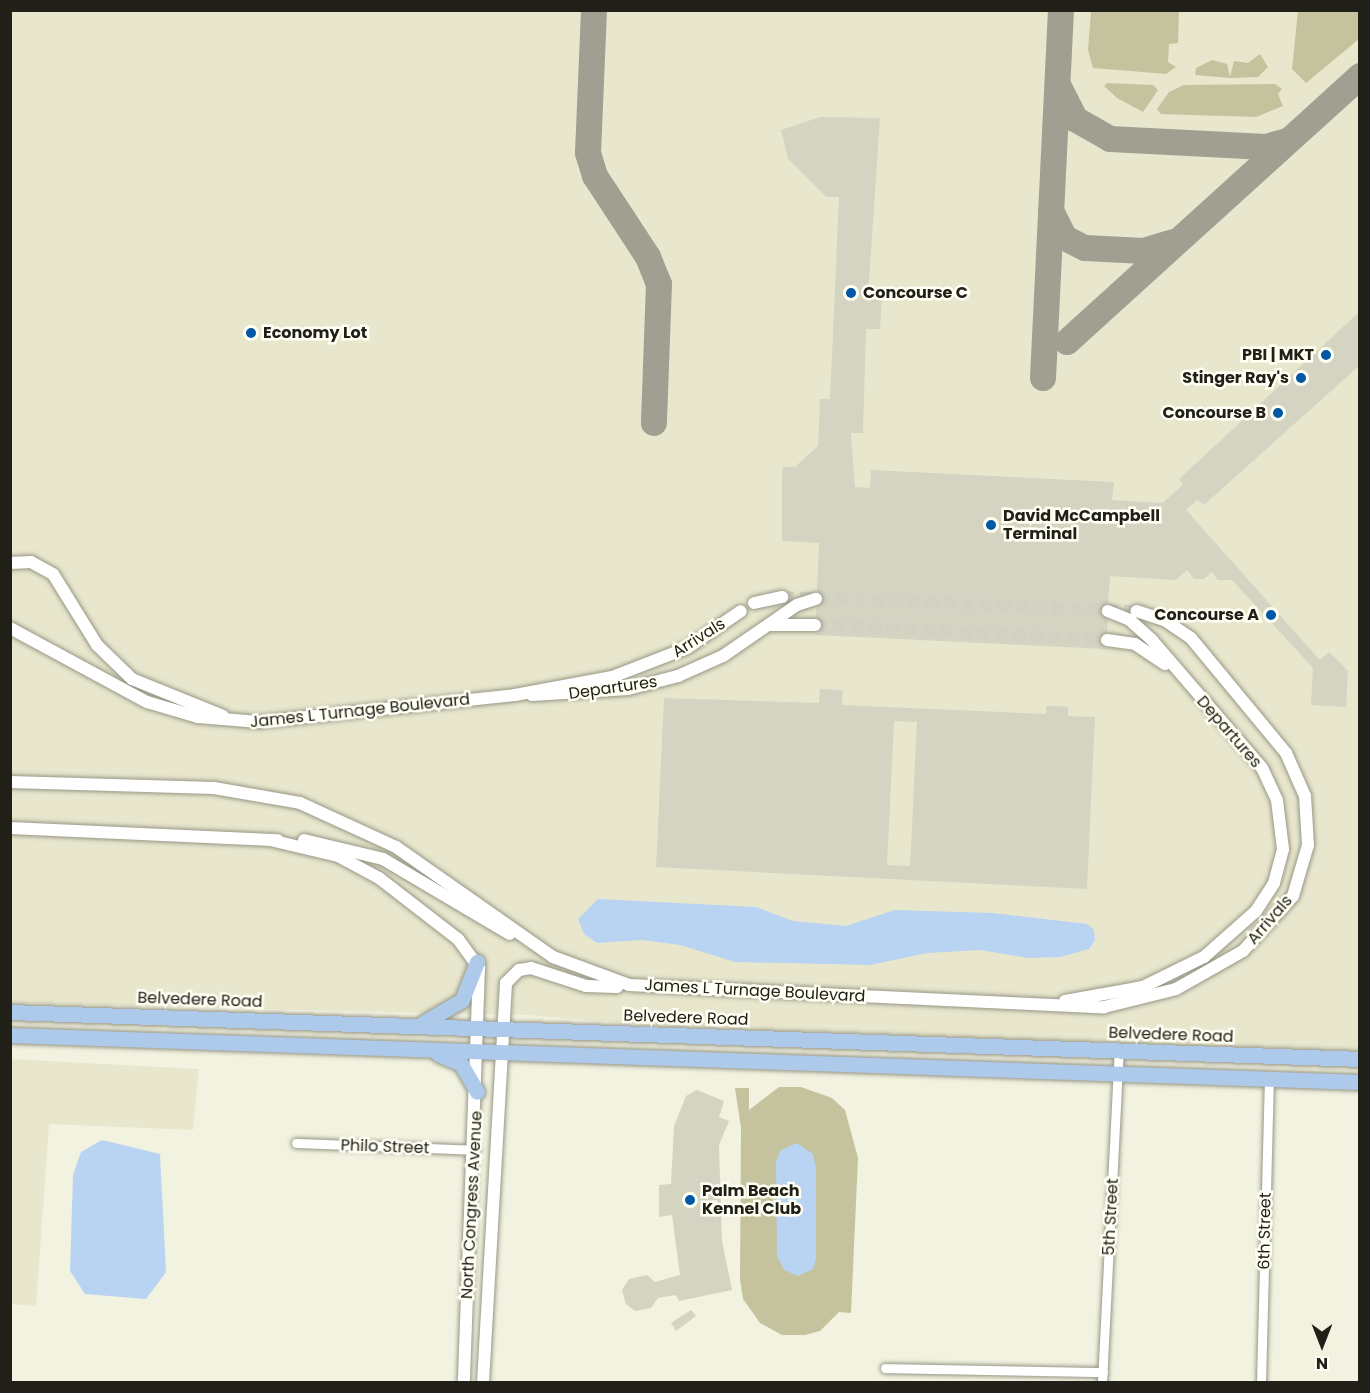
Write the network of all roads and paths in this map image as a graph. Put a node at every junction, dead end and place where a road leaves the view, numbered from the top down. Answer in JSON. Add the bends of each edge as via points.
{"nodes":[{"id":1,"x":10,"y":563,"type":"edge"},
{"id":2,"x":782,"y":597,"type":"tunnel mouth"},
{"id":3,"x":816,"y":599,"type":"dead end"},
{"id":4,"x":754,"y":603,"type":"dead end"},
{"id":5,"x":741,"y":611,"type":"dead end"},
{"id":6,"x":1108,"y":611,"type":"dead end"},
{"id":7,"x":1136,"y":611,"type":"tunnel mouth"},
{"id":8,"x":815,"y":625,"type":"tunnel mouth"},
{"id":9,"x":767,"y":626,"type":"junction"},
{"id":10,"x":10,"y":628,"type":"edge"},
{"id":11,"x":1107,"y":640,"type":"tunnel mouth"},
{"id":12,"x":1178,"y":674,"type":"junction"},
{"id":13,"x":515,"y":695,"type":"junction"},
{"id":14,"x":241,"y":722,"type":"junction"},
{"id":15,"x":10,"y":782,"type":"edge"},
{"id":16,"x":10,"y":828,"type":"edge"},
{"id":17,"x":270,"y":840,"type":"junction"},
{"id":18,"x":530,"y":943,"type":"junction"},
{"id":19,"x":477,"y":962,"type":"junction"},
{"id":20,"x":645,"y":987,"type":"junction"},
{"id":21,"x":1047,"y":1003,"type":"junction"},
{"id":22,"x":10,"y":1012,"type":"edge"},
{"id":23,"x":82,"y":1014,"type":"junction"},
{"id":24,"x":417,"y":1026,"type":"junction"},
{"id":25,"x":480,"y":1028,"type":"junction"},
{"id":26,"x":503,"y":1029,"type":"junction"},
{"id":27,"x":10,"y":1035,"type":"edge"},
{"id":28,"x":30,"y":1036,"type":"junction"},
{"id":29,"x":421,"y":1049,"type":"junction"},
{"id":30,"x":479,"y":1051,"type":"junction"},
{"id":31,"x":1119,"y":1051,"type":"junction"},
{"id":32,"x":502,"y":1052,"type":"junction"},
{"id":33,"x":1359,"y":1059,"type":"edge"},
{"id":34,"x":1119,"y":1074,"type":"junction"},
{"id":35,"x":1269,"y":1079,"type":"junction"},
{"id":36,"x":1359,"y":1082,"type":"edge"},
{"id":37,"x":477,"y":1092,"type":"junction"},
{"id":38,"x":296,"y":1143,"type":"dead end"},
{"id":39,"x":475,"y":1150,"type":"junction"},
{"id":40,"x":885,"y":1368,"type":"dead end"},
{"id":41,"x":1103,"y":1372,"type":"junction"},
{"id":42,"x":464,"y":1383,"type":"edge"},
{"id":43,"x":483,"y":1383,"type":"edge"},
{"id":44,"x":1102,"y":1383,"type":"edge"},
{"id":45,"x":1262,"y":1383,"type":"edge"}],
"edges":[{"from":1,"to":14,"type":"street","via":[[31,562],[49,570],[97,645],[132,679]]},
{"from":2,"to":4,"type":"street"},
{"from":3,"to":9,"type":"street","name":"Departures"},
{"from":5,"to":13,"type":"street","name":"Arrivals","via":[[659,662],[612,676]]},
{"from":6,"to":12,"type":"street","name":"Departures","via":[[1143,632]]},
{"from":7,"to":21,"type":"street","name":"Arrivals","via":[[1164,620],[1191,638],[1286,753],[1308,812],[1305,863],[1293,896],[1270,926],[1212,973],[1158,996],[1119,1005],[1085,1009]]},
{"from":8,"to":9,"type":"street"},
{"from":9,"to":13,"type":"street","name":"Departures","via":[[695,669],[646,686],[555,696]]},
{"from":10,"to":14,"type":"street","name":"James L Turnage Boulevard","via":[[147,702],[198,717]]},
{"from":11,"to":12,"type":"street","name":"Departures","via":[[1141,647]]},
{"from":12,"to":21,"type":"street","name":"Departures","via":[[1262,768],[1278,800],[1282,849],[1274,883],[1237,930],[1174,974],[1127,992]]},
{"from":13,"to":14,"type":"street","name":"James L Turnage Boulevard"},
{"from":15,"to":18,"type":"street","name":"James L Turnage Boulevard","via":[[214,788],[300,803],[350,822],[396,847]]},
{"from":16,"to":17,"type":"street"},
{"from":17,"to":18,"type":"street","via":[[321,842],[372,855],[404,870],[484,922]]},
{"from":17,"to":19,"type":"street","via":[[327,853],[369,872],[434,918]]},
{"from":18,"to":20,"type":"street","name":"James L Turnage Boulevard","via":[[583,971]]},
{"from":19,"to":24,"type":"main road","via":[[462,1000]]},
{"from":19,"to":25,"type":"street","name":"North Congress Avenue"},
{"from":20,"to":21,"type":"street","name":"James L Turnage Boulevard"},
{"from":20,"to":26,"type":"street","name":"North Congress Avenue","via":[[586,986],[543,970],[519,970],[504,989]]},
{"from":22,"to":23,"type":"main road","name":"Belvedere Road"},
{"from":23,"to":24,"type":"main road","name":"Belvedere Road"},
{"from":23,"to":28,"type":"main road","via":[[43,1025]]},
{"from":24,"to":25,"type":"main road","name":"Belvedere Road"},
{"from":25,"to":26,"type":"main road","name":"Belvedere Road"},
{"from":25,"to":30,"type":"street","name":"North Congress Avenue"},
{"from":26,"to":31,"type":"main road","name":"Belvedere Road"},
{"from":26,"to":32,"type":"street","name":"North Congress Avenue"},
{"from":27,"to":28,"type":"main road"},
{"from":28,"to":29,"type":"main road"},
{"from":29,"to":30,"type":"main road"},
{"from":29,"to":37,"type":"main road","via":[[458,1061]]},
{"from":30,"to":32,"type":"main road"},
{"from":30,"to":37,"type":"street","name":"North Congress Avenue"},
{"from":31,"to":33,"type":"main road","name":"Belvedere Road"},
{"from":31,"to":34,"type":"street","name":"5th Street"},
{"from":32,"to":34,"type":"main road"},
{"from":32,"to":43,"type":"street","name":"North Congress Avenue"},
{"from":34,"to":35,"type":"main road"},
{"from":34,"to":41,"type":"street","name":"5th Street"},
{"from":35,"to":36,"type":"main road"},
{"from":35,"to":45,"type":"street","name":"6th Street"},
{"from":37,"to":39,"type":"street","name":"North Congress Avenue"},
{"from":38,"to":39,"type":"street","name":"Philo Street"},
{"from":39,"to":42,"type":"street","name":"North Congress Avenue"},
{"from":40,"to":41,"type":"street"},
{"from":41,"to":44,"type":"street","name":"5th Street"}]}
